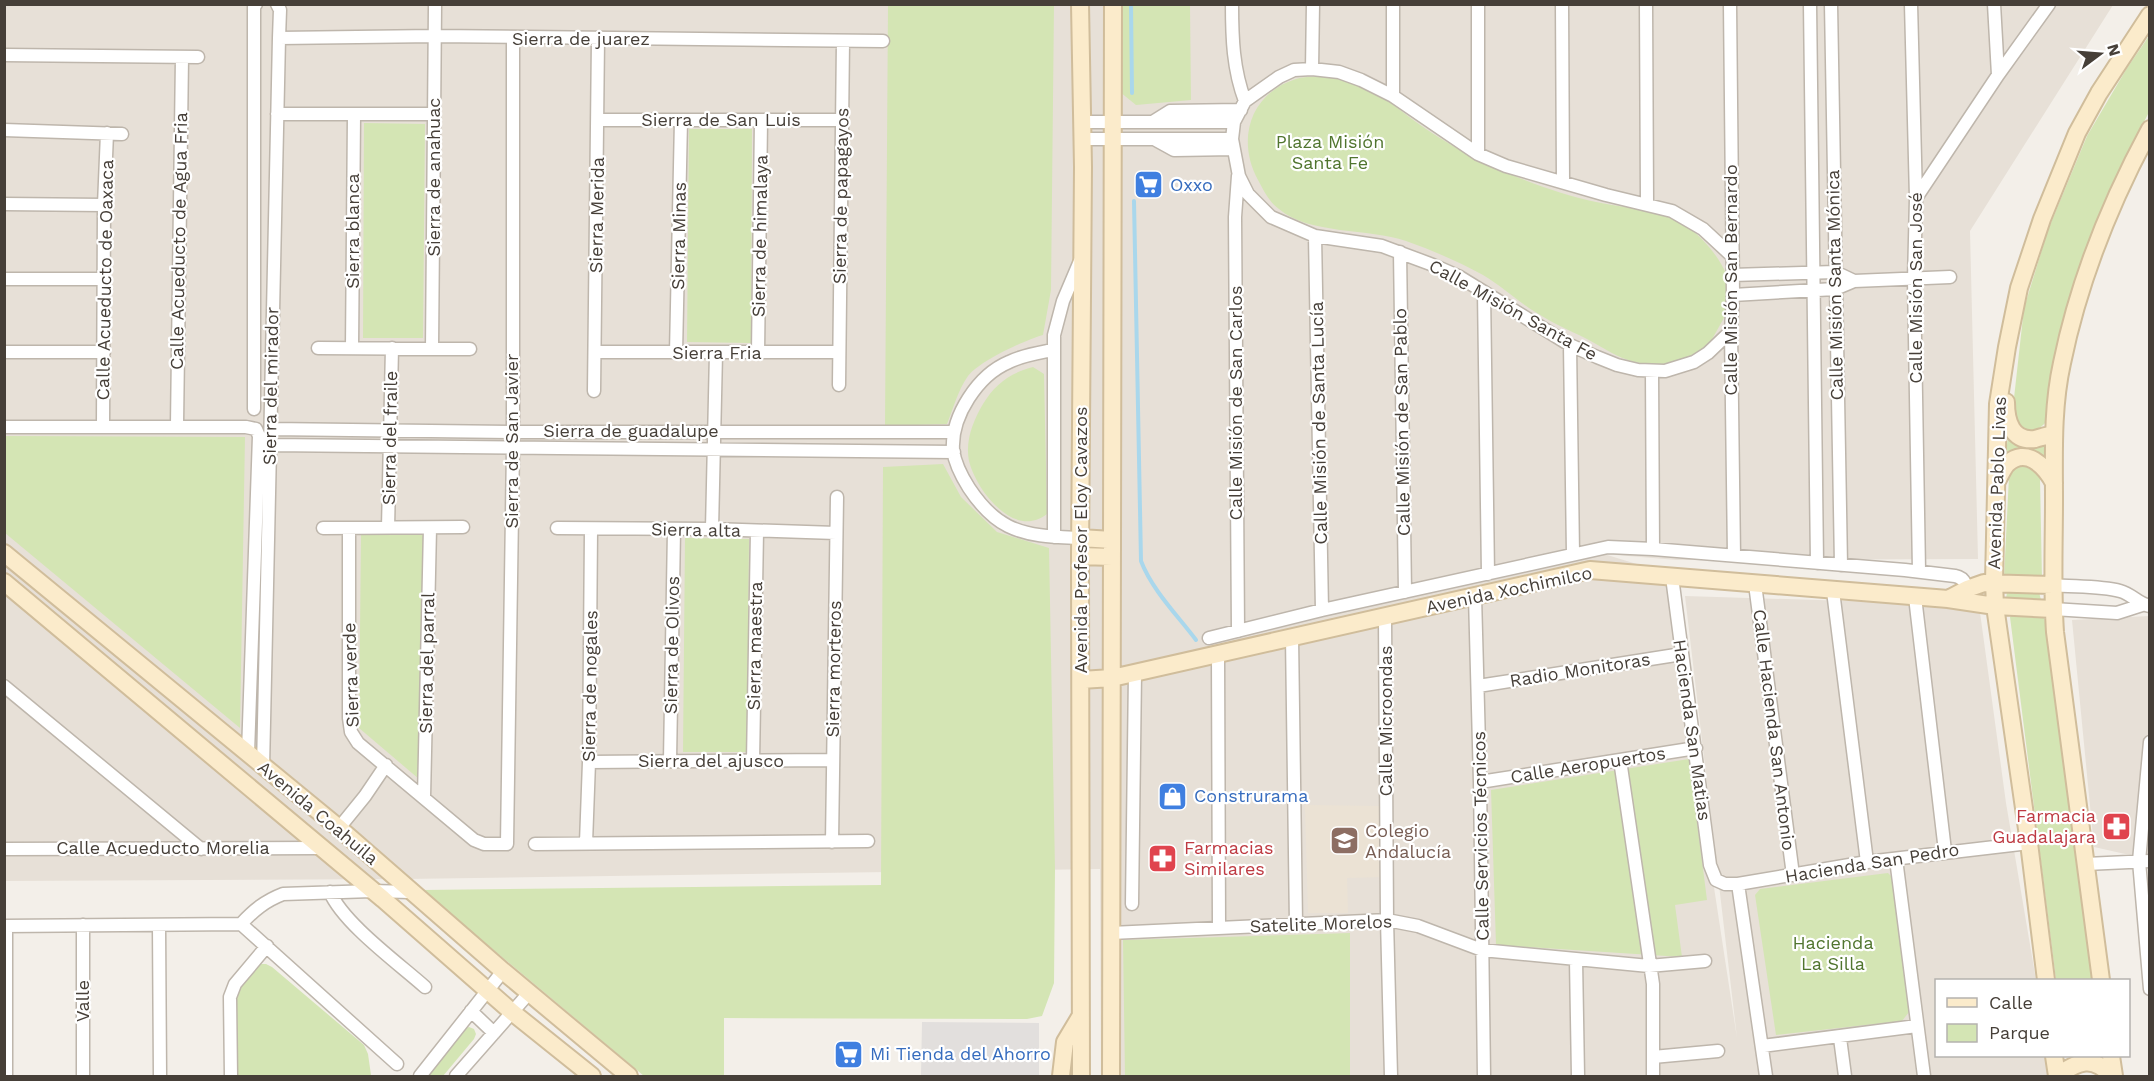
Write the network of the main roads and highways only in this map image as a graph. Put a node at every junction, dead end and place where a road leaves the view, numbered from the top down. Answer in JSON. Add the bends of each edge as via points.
{"nodes":[{"id":1,"x":1080,"y":4,"type":"edge"},
{"id":2,"x":1113,"y":4,"type":"edge"},
{"id":3,"x":2150,"y":15,"type":"edge"},
{"id":4,"x":2150,"y":129,"type":"edge"},
{"id":5,"x":2007,"y":347,"type":"junction"},
{"id":6,"x":2054,"y":434,"type":"junction"},
{"id":7,"x":1995,"y":482,"type":"junction"},
{"id":8,"x":2054,"y":483,"type":"junction"},
{"id":9,"x":1080,"y":538,"type":"junction"},
{"id":10,"x":1112,"y":540,"type":"junction"},
{"id":11,"x":4,"y":553,"type":"edge"},
{"id":12,"x":1080,"y":556,"type":"junction"},
{"id":13,"x":1112,"y":557,"type":"junction"},
{"id":14,"x":4,"y":582,"type":"edge"},
{"id":15,"x":1994,"y":582,"type":"junction"},
{"id":16,"x":2053,"y":585,"type":"junction"},
{"id":17,"x":1967,"y":596,"type":"junction"},
{"id":18,"x":1995,"y":606,"type":"junction"},
{"id":19,"x":2054,"y":609,"type":"junction"},
{"id":20,"x":1112,"y":678,"type":"junction"},
{"id":21,"x":1081,"y":680,"type":"junction"},
{"id":22,"x":2046,"y":979,"type":"edge"},
{"id":23,"x":2101,"y":979,"type":"edge"},
{"id":24,"x":1081,"y":1017,"type":"junction"},
{"id":25,"x":2054,"y":1057,"type":"edge"},
{"id":26,"x":2111,"y":1057,"type":"edge"},
{"id":27,"x":592,"y":1077,"type":"edge"},
{"id":28,"x":629,"y":1077,"type":"edge"},
{"id":29,"x":1061,"y":1077,"type":"edge"},
{"id":30,"x":1081,"y":1077,"type":"edge"},
{"id":31,"x":1111,"y":1077,"type":"edge"},
{"id":32,"x":2057,"y":1077,"type":"edge"},
{"id":33,"x":2113,"y":1077,"type":"edge"}],
"edges":[{"from":1,"to":9,"type":"main road","name":"Avenida Profesor Eloy Cavazos"},
{"from":2,"to":10,"type":"main road","name":"Avenida Profesor Eloy Cavazos"},
{"from":3,"to":5,"type":"main road","name":"Avenida Pablo Livas","via":[[2077,134],[2019,288]]},
{"from":4,"to":6,"type":"main road","via":[[2123,178],[2096,242],[2061,364]]},
{"from":5,"to":6,"type":"main road","via":[[2006,414],[2011,430],[2027,439]]},
{"from":5,"to":7,"type":"main road","name":"Avenida Pablo Livas","via":[[1998,404]]},
{"from":6,"to":8,"type":"main road"},
{"from":7,"to":8,"type":"main road","via":[[2007,464],[2027,457],[2041,464]]},
{"from":7,"to":15,"type":"main road","name":"Avenida Pablo Livas"},
{"from":8,"to":16,"type":"main road"},
{"from":9,"to":10,"type":"main road"},
{"from":9,"to":12,"type":"main road","name":"Avenida Profesor Eloy Cavazos"},
{"from":10,"to":13,"type":"main road","name":"Avenida Profesor Eloy Cavazos"},
{"from":11,"to":28,"type":"main road","name":"Avenida Coahuila","via":[[339,828]]},
{"from":12,"to":13,"type":"main road"},
{"from":12,"to":21,"type":"main road","name":"Avenida Profesor Eloy Cavazos"},
{"from":13,"to":20,"type":"main road","name":"Avenida Profesor Eloy Cavazos"},
{"from":14,"to":27,"type":"main road","name":"Avenida Coahuila"},
{"from":15,"to":16,"type":"main road","name":"Avenida Xochimilco"},
{"from":15,"to":17,"type":"main road","name":"Avenida Xochimilco"},
{"from":15,"to":18,"type":"main road","name":"Avenida Pablo Livas"},
{"from":16,"to":19,"type":"main road"},
{"from":17,"to":18,"type":"main road","name":"Avenida Xochimilco"},
{"from":17,"to":20,"type":"main road","name":"Avenida Xochimilco","via":[[1915,597],[1590,570]]},
{"from":18,"to":19,"type":"main road","name":"Avenida Xochimilco"},
{"from":18,"to":22,"type":"main road","name":"Avenida Pablo Livas"},
{"from":19,"to":23,"type":"main road"},
{"from":20,"to":21,"type":"main road","name":"Avenida Xochimilco"},
{"from":20,"to":31,"type":"main road","name":"Avenida Profesor Eloy Cavazos"},
{"from":21,"to":24,"type":"main road","name":"Avenida Profesor Eloy Cavazos"},
{"from":24,"to":29,"type":"main road","via":[[1065,1042]]},
{"from":24,"to":30,"type":"main road","name":"Avenida Profesor Eloy Cavazos"},
{"from":25,"to":32,"type":"main road"},
{"from":26,"to":33,"type":"main road"},
{"from":32,"to":33,"type":"main road","via":[[2090,1062]]}]}
